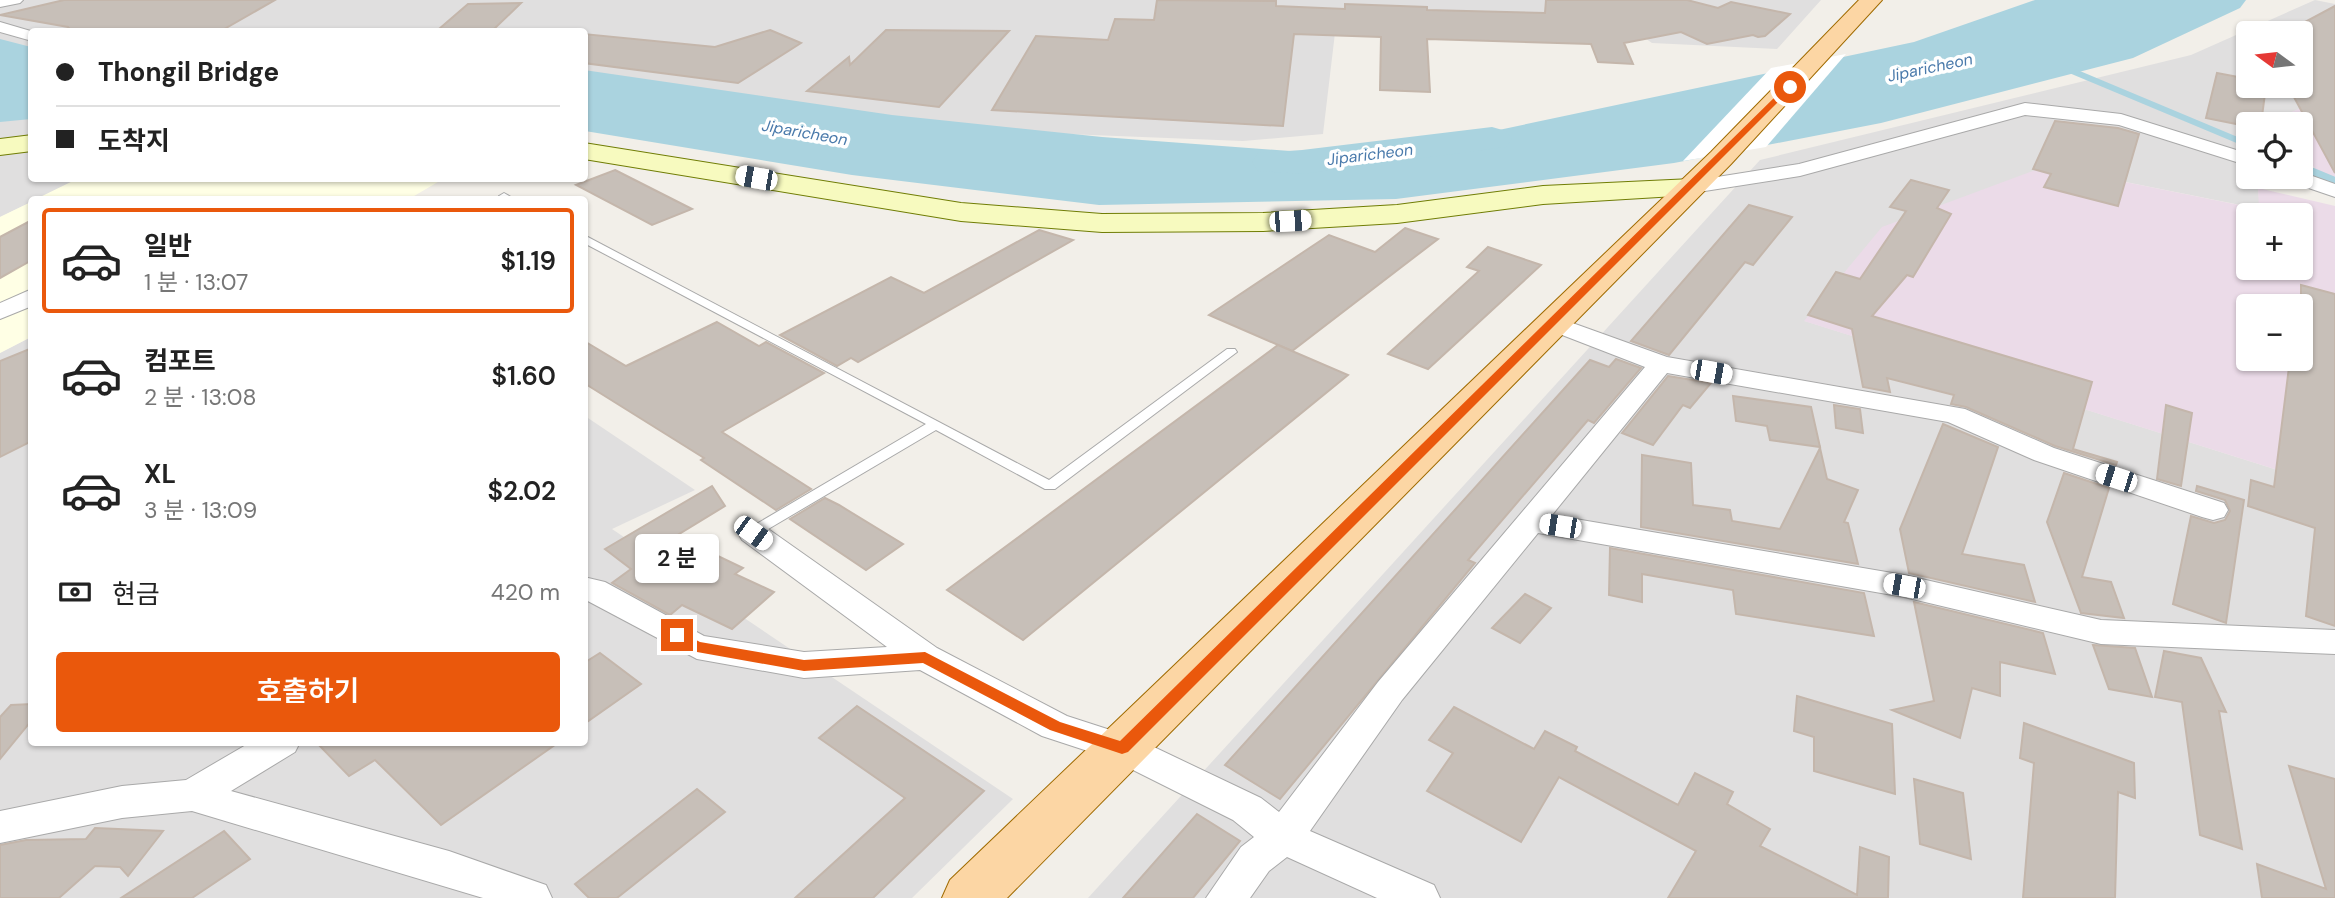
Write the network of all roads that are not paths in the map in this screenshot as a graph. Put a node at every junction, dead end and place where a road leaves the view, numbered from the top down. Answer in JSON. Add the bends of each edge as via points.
{"nodes":[{"id":1,"x":15,"y":0,"type":"edge"},
{"id":2,"x":1871,"y":0,"type":"edge"},
{"id":3,"x":0,"y":2,"type":"edge"},
{"id":4,"x":0,"y":26,"type":"edge"},
{"id":5,"x":28,"y":35,"type":"edge"},
{"id":6,"x":28,"y":144,"type":"edge"},
{"id":7,"x":0,"y":147,"type":"edge"},
{"id":8,"x":588,"y":152,"type":"edge"},
{"id":9,"x":2236,"y":156,"type":"edge"},
{"id":10,"x":2313,"y":183,"type":"edge"},
{"id":11,"x":1692,"y":187,"type":"junction"},
{"id":12,"x":2335,"y":191,"type":"edge"},
{"id":13,"x":588,"y":240,"type":"edge"},
{"id":14,"x":28,"y":298,"type":"edge"},
{"id":15,"x":0,"y":312,"type":"edge"},
{"id":16,"x":1553,"y":323,"type":"junction"},
{"id":17,"x":1231,"y":352,"type":"dead end"},
{"id":18,"x":1661,"y":364,"type":"junction"},
{"id":19,"x":936,"y":424,"type":"junction"},
{"id":20,"x":2213,"y":510,"type":"dead end"},
{"id":21,"x":1532,"y":522,"type":"junction"},
{"id":22,"x":753,"y":533,"type":"joint"},
{"id":23,"x":588,"y":589,"type":"edge"},
{"id":24,"x":2335,"y":642,"type":"edge"},
{"id":25,"x":925,"y":657,"type":"junction"},
{"id":26,"x":275,"y":746,"type":"edge"},
{"id":27,"x":1122,"y":748,"type":"junction"},
{"id":28,"x":192,"y":795,"type":"junction"},
{"id":29,"x":0,"y":827,"type":"edge"},
{"id":30,"x":1283,"y":837,"type":"junction"},
{"id":31,"x":532,"y":898,"type":"edge"},
{"id":32,"x":970,"y":898,"type":"edge"},
{"id":33,"x":1226,"y":898,"type":"edge"},
{"id":34,"x":1420,"y":898,"type":"edge"}],
"edges":[{"from":1,"to":3,"type":"street"},
{"from":2,"to":11,"type":"main road"},
{"from":4,"to":5,"type":"street"},
{"from":6,"to":7,"type":"street"},
{"from":8,"to":11,"type":"street","via":[[961,212],[1102,223],[1370,216],[1543,195]]},
{"from":9,"to":11,"type":"street","via":[[2121,120],[2025,108],[1800,170]]},
{"from":10,"to":12,"type":"street"},
{"from":11,"to":16,"type":"main road"},
{"from":13,"to":19,"type":"lane"},
{"from":14,"to":15,"type":"street"},
{"from":16,"to":18,"type":"street"},
{"from":16,"to":27,"type":"main road"},
{"from":17,"to":19,"type":"lane","via":[[1049,486]]},
{"from":18,"to":20,"type":"street","via":[[1955,415],[2044,454]]},
{"from":18,"to":21,"type":"street"},
{"from":19,"to":22,"type":"lane"},
{"from":21,"to":24,"type":"street","via":[[1904,586],[2101,632]]},
{"from":21,"to":30,"type":"street","via":[[1390,691]]},
{"from":22,"to":25,"type":"street"},
{"from":23,"to":25,"type":"street","via":[[697,647],[804,665]]},
{"from":25,"to":27,"type":"street","via":[[1055,726]]},
{"from":26,"to":28,"type":"street"},
{"from":27,"to":30,"type":"street","via":[[1247,808]]},
{"from":27,"to":32,"type":"main road"},
{"from":28,"to":29,"type":"street","via":[[122,802]]},
{"from":28,"to":31,"type":"street","via":[[449,868]]},
{"from":30,"to":33,"type":"street","via":[[1255,859]]},
{"from":30,"to":34,"type":"street"}]}
